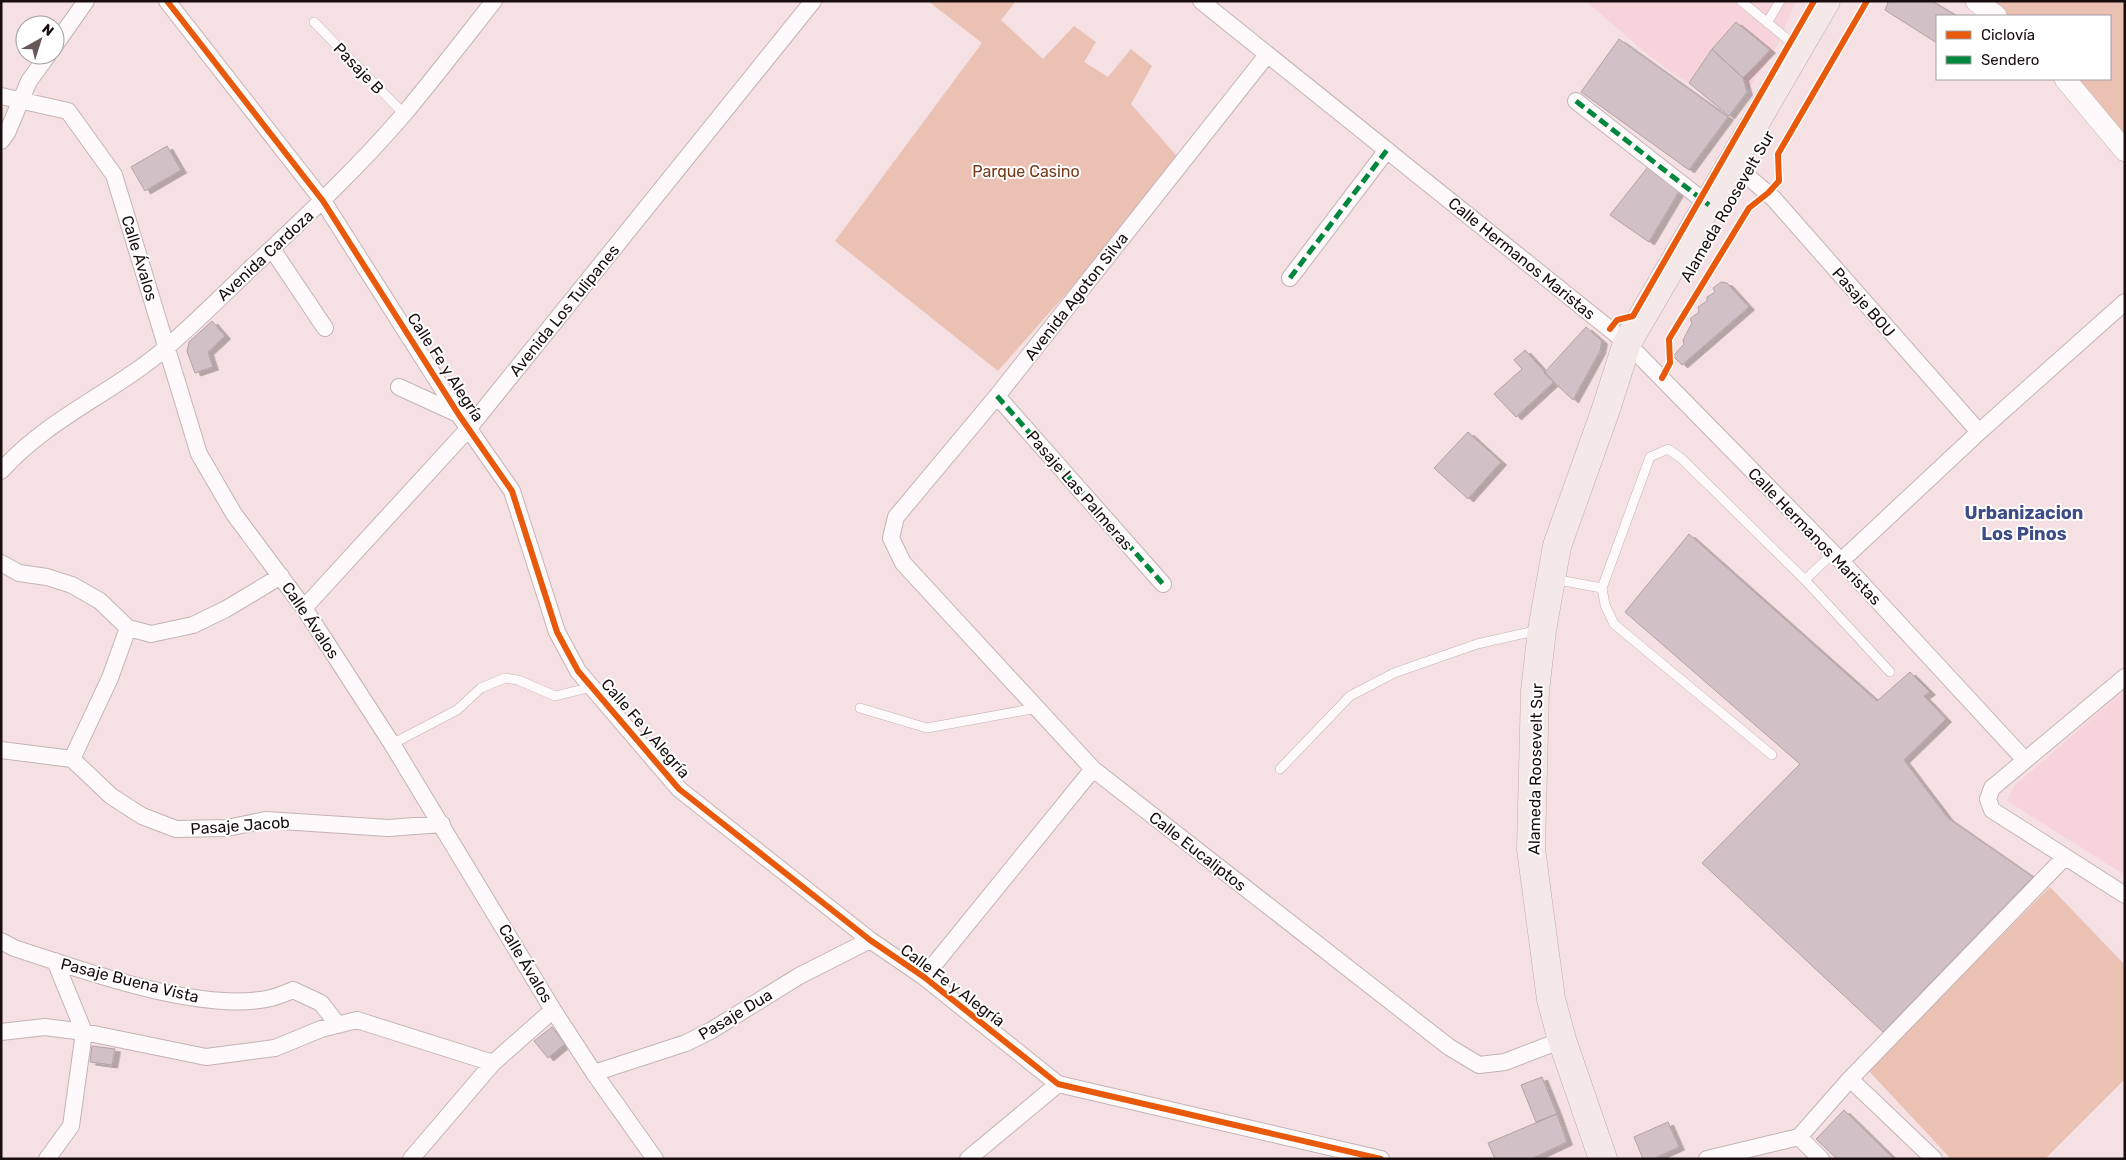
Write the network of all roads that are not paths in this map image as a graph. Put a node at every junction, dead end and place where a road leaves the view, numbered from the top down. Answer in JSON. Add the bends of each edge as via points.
{"nodes":[{"id":1,"x":86,"y":1,"type":"edge"},
{"id":2,"x":167,"y":1,"type":"edge"},
{"id":3,"x":494,"y":1,"type":"edge"},
{"id":4,"x":813,"y":1,"type":"edge"},
{"id":5,"x":1201,"y":1,"type":"edge"},
{"id":6,"x":1741,"y":1,"type":"edge"},
{"id":7,"x":1780,"y":1,"type":"edge"},
{"id":8,"x":1826,"y":1,"type":"edge"},
{"id":9,"x":1844,"y":1,"type":"edge"},
{"id":10,"x":1976,"y":1,"type":"edge"},
{"id":11,"x":1995,"y":15,"type":"edge"},
{"id":12,"x":314,"y":22,"type":"dead end"},
{"id":13,"x":1767,"y":23,"type":"junction"},
{"id":14,"x":65,"y":31,"type":"edge"},
{"id":15,"x":1797,"y":52,"type":"junction"},
{"id":16,"x":1267,"y":55,"type":"junction"},
{"id":17,"x":41,"y":65,"type":"edge"},
{"id":18,"x":2067,"y":80,"type":"edge"},
{"id":19,"x":1,"y":96,"type":"edge"},
{"id":20,"x":21,"y":100,"type":"junction"},
{"id":21,"x":1576,"y":102,"type":"dead end"},
{"id":22,"x":404,"y":114,"type":"junction"},
{"id":23,"x":1,"y":141,"type":"edge"},
{"id":24,"x":1388,"y":150,"type":"junction"},
{"id":25,"x":2125,"y":151,"type":"edge"},
{"id":26,"x":1746,"y":175,"type":"junction"},
{"id":27,"x":323,"y":202,"type":"junction"},
{"id":28,"x":1709,"y":205,"type":"junction"},
{"id":29,"x":272,"y":249,"type":"junction"},
{"id":30,"x":1290,"y":278,"type":"dead end"},
{"id":31,"x":2125,"y":302,"type":"edge"},
{"id":32,"x":325,"y":328,"type":"dead end"},
{"id":33,"x":168,"y":347,"type":"junction"},
{"id":34,"x":1634,"y":350,"type":"junction"},
{"id":35,"x":399,"y":387,"type":"dead end"},
{"id":36,"x":997,"y":396,"type":"junction"},
{"id":37,"x":459,"y":415,"type":"junction"},
{"id":38,"x":469,"y":428,"type":"junction"},
{"id":39,"x":1979,"y":432,"type":"junction"},
{"id":40,"x":1,"y":471,"type":"edge"},
{"id":41,"x":892,"y":538,"type":"joint"},
{"id":42,"x":1837,"y":557,"type":"junction"},
{"id":43,"x":1,"y":563,"type":"edge"},
{"id":44,"x":281,"y":576,"type":"junction"},
{"id":45,"x":1552,"y":579,"type":"junction"},
{"id":46,"x":1805,"y":580,"type":"junction"},
{"id":47,"x":1162,"y":584,"type":"dead end"},
{"id":48,"x":1602,"y":588,"type":"junction"},
{"id":49,"x":304,"y":608,"type":"junction"},
{"id":50,"x":1542,"y":630,"type":"junction"},
{"id":51,"x":126,"y":635,"type":"junction"},
{"id":52,"x":1890,"y":672,"type":"dead end"},
{"id":53,"x":2125,"y":677,"type":"edge"},
{"id":54,"x":592,"y":687,"type":"junction"},
{"id":55,"x":860,"y":708,"type":"dead end"},
{"id":56,"x":1037,"y":708,"type":"junction"},
{"id":57,"x":392,"y":744,"type":"junction"},
{"id":58,"x":1,"y":750,"type":"edge"},
{"id":59,"x":1772,"y":756,"type":"dead end"},
{"id":60,"x":72,"y":759,"type":"junction"},
{"id":61,"x":2024,"y":760,"type":"junction"},
{"id":62,"x":1093,"y":769,"type":"junction"},
{"id":63,"x":1280,"y":769,"type":"dead end"},
{"id":64,"x":442,"y":824,"type":"junction"},
{"id":65,"x":2065,"y":857,"type":"junction"},
{"id":66,"x":2125,"y":895,"type":"edge"},
{"id":67,"x":1,"y":940,"type":"edge"},
{"id":68,"x":870,"y":940,"type":"junction"},
{"id":69,"x":55,"y":961,"type":"junction"},
{"id":70,"x":924,"y":977,"type":"junction"},
{"id":71,"x":554,"y":1010,"type":"junction"},
{"id":72,"x":338,"y":1025,"type":"junction"},
{"id":73,"x":1,"y":1032,"type":"edge"},
{"id":74,"x":84,"y":1032,"type":"junction"},
{"id":75,"x":1562,"y":1040,"type":"junction"},
{"id":76,"x":493,"y":1063,"type":"junction"},
{"id":77,"x":594,"y":1073,"type":"junction"},
{"id":78,"x":1850,"y":1080,"type":"junction"},
{"id":79,"x":1058,"y":1084,"type":"junction"},
{"id":80,"x":1799,"y":1137,"type":"junction"},
{"id":81,"x":47,"y":1159,"type":"edge"},
{"id":82,"x":411,"y":1159,"type":"edge"},
{"id":83,"x":655,"y":1159,"type":"edge"},
{"id":84,"x":968,"y":1159,"type":"edge"},
{"id":85,"x":1381,"y":1159,"type":"edge"},
{"id":86,"x":1603,"y":1159,"type":"edge"},
{"id":87,"x":1707,"y":1159,"type":"edge"},
{"id":88,"x":1821,"y":1159,"type":"edge"},
{"id":89,"x":1934,"y":1159,"type":"edge"}],
"edges":[{"from":1,"to":14,"type":"street"},
{"from":2,"to":27,"type":"street","name":"Calle Fe y Alegría"},
{"from":3,"to":22,"type":"street","name":"Avenida Cardoza"},
{"from":4,"to":38,"type":"street","name":"Avenida Los Tulipanes"},
{"from":5,"to":16,"type":"street","name":"Calle Hermanos Maristas"},
{"from":6,"to":13,"type":"lane"},
{"from":7,"to":13,"type":"lane"},
{"from":8,"to":15,"type":"highway","name":"Alameda Roosevelt Sur"},
{"from":9,"to":26,"type":"highway","name":"Alameda Roosevelt Sur"},
{"from":10,"to":11,"type":"street"},
{"from":12,"to":22,"type":"lane","name":"Pasaje B"},
{"from":13,"to":15,"type":"lane","via":[[1791,42]]},
{"from":15,"to":28,"type":"highway","name":"Alameda Roosevelt Sur"},
{"from":16,"to":24,"type":"street","name":"Calle Hermanos Maristas"},
{"from":16,"to":36,"type":"street","name":"Avenida Agoton Silva"},
{"from":17,"to":20,"type":"street"},
{"from":18,"to":25,"type":"street"},
{"from":19,"to":20,"type":"street","name":"Calle Ávalos"},
{"from":20,"to":23,"type":"street"},
{"from":20,"to":33,"type":"street","name":"Calle Ávalos","via":[[68,111],[114,175]]},
{"from":21,"to":28,"type":"street"},
{"from":22,"to":27,"type":"street","name":"Avenida Cardoza"},
{"from":24,"to":30,"type":"street"},
{"from":24,"to":34,"type":"street","name":"Calle Hermanos Maristas"},
{"from":26,"to":34,"type":"highway","name":"Alameda Roosevelt Sur"},
{"from":26,"to":39,"type":"street","name":"Pasaje BOU","via":[[1773,198]]},
{"from":27,"to":29,"type":"street","name":"Avenida Cardoza"},
{"from":27,"to":37,"type":"street","name":"Calle Fe y Alegría"},
{"from":28,"to":34,"type":"highway","name":"Alameda Roosevelt Sur"},
{"from":29,"to":32,"type":"street"},
{"from":29,"to":33,"type":"street","name":"Avenida Cardoza"},
{"from":31,"to":39,"type":"street"},
{"from":33,"to":40,"type":"street","name":"Avenida Cardoza","via":[[137,372],[43,433]]},
{"from":33,"to":44,"type":"street","name":"Calle Ávalos","via":[[199,454],[234,514]]},
{"from":34,"to":42,"type":"street","name":"Calle Hermanos Maristas"},
{"from":34,"to":45,"type":"highway","name":"Alameda Roosevelt Sur","via":[[1606,410],[1558,546]]},
{"from":35,"to":37,"type":"street"},
{"from":36,"to":41,"type":"street","name":"Avenida Agoton Silva","via":[[896,517]]},
{"from":36,"to":47,"type":"street","name":"Pasaje Las Palmeras"},
{"from":37,"to":38,"type":"street","name":"Calle Fe y Alegría"},
{"from":38,"to":49,"type":"street","name":"Avenida Los Tulipanes"},
{"from":38,"to":54,"type":"street","name":"Calle Fe y Alegría","via":[[512,491],[557,632],[578,671]]},
{"from":39,"to":42,"type":"street"},
{"from":41,"to":56,"type":"street","name":"Calle Eucaliptos","via":[[903,563]]},
{"from":42,"to":46,"type":"lane"},
{"from":42,"to":61,"type":"street","name":"Calle Hermanos Maristas"},
{"from":43,"to":51,"type":"street","via":[[19,573],[72,585],[100,601]]},
{"from":44,"to":49,"type":"street","name":"Calle Ávalos"},
{"from":44,"to":51,"type":"street","via":[[193,625],[151,634]]},
{"from":45,"to":48,"type":"lane"},
{"from":45,"to":50,"type":"highway","name":"Alameda Roosevelt Sur"},
{"from":46,"to":48,"type":"lane","via":[[1682,458],[1668,449],[1650,457]]},
{"from":46,"to":52,"type":"lane"},
{"from":48,"to":59,"type":"lane","via":[[1605,605],[1614,624]]},
{"from":49,"to":57,"type":"street","name":"Calle Ávalos"},
{"from":50,"to":63,"type":"lane","via":[[1477,644],[1394,673],[1350,696]]},
{"from":50,"to":75,"type":"highway","name":"Alameda Roosevelt Sur","via":[[1535,691],[1531,849],[1551,999]]},
{"from":51,"to":60,"type":"street"},
{"from":53,"to":61,"type":"street"},
{"from":54,"to":57,"type":"lane","via":[[555,696],[518,680],[505,678],[481,688],[457,710]]},
{"from":54,"to":68,"type":"street","name":"Calle Fe y Alegría","via":[[679,789]]},
{"from":55,"to":56,"type":"lane","via":[[927,728]]},
{"from":56,"to":62,"type":"street","name":"Calle Eucaliptos"},
{"from":57,"to":64,"type":"street","name":"Calle Ávalos"},
{"from":58,"to":60,"type":"street"},
{"from":60,"to":64,"type":"street","name":"Pasaje Jacob","via":[[112,796],[142,816],[176,829],[227,828],[266,820],[388,828]]},
{"from":61,"to":65,"type":"street","via":[[1992,788],[1988,799],[1992,810]]},
{"from":62,"to":70,"type":"street"},
{"from":62,"to":75,"type":"street","name":"Calle Eucaliptos","via":[[1448,1047],[1479,1065],[1506,1062]]},
{"from":64,"to":71,"type":"street","name":"Calle Ávalos"},
{"from":65,"to":66,"type":"street"},
{"from":65,"to":78,"type":"street"},
{"from":67,"to":69,"type":"street","name":"Pasaje Buena Vista","via":[[14,948]]},
{"from":68,"to":70,"type":"street","name":"Calle Fe y Alegría"},
{"from":68,"to":77,"type":"street","name":"Pasaje Dua","via":[[799,976],[686,1043]]},
{"from":69,"to":72,"type":"street","name":"Pasaje Buena Vista","via":[[116,980],[207,1000],[271,998],[293,990],[321,1003]]},
{"from":69,"to":74,"type":"street"},
{"from":70,"to":79,"type":"street","name":"Calle Fe y Alegría"},
{"from":71,"to":76,"type":"street"},
{"from":71,"to":77,"type":"street","name":"Calle Ávalos"},
{"from":72,"to":74,"type":"street","via":[[275,1048],[206,1056]]},
{"from":72,"to":76,"type":"street","via":[[357,1020]]},
{"from":73,"to":74,"type":"street","via":[[45,1027]]},
{"from":74,"to":81,"type":"street","via":[[71,1126]]},
{"from":75,"to":86,"type":"highway","name":"Alameda Roosevelt Sur"},
{"from":76,"to":82,"type":"street"},
{"from":77,"to":83,"type":"street","name":"Calle Ávalos"},
{"from":78,"to":80,"type":"street"},
{"from":78,"to":89,"type":"street"},
{"from":79,"to":84,"type":"street"},
{"from":79,"to":85,"type":"street","name":"Calle Fe y Alegría"},
{"from":80,"to":87,"type":"street"},
{"from":80,"to":88,"type":"street"}]}
